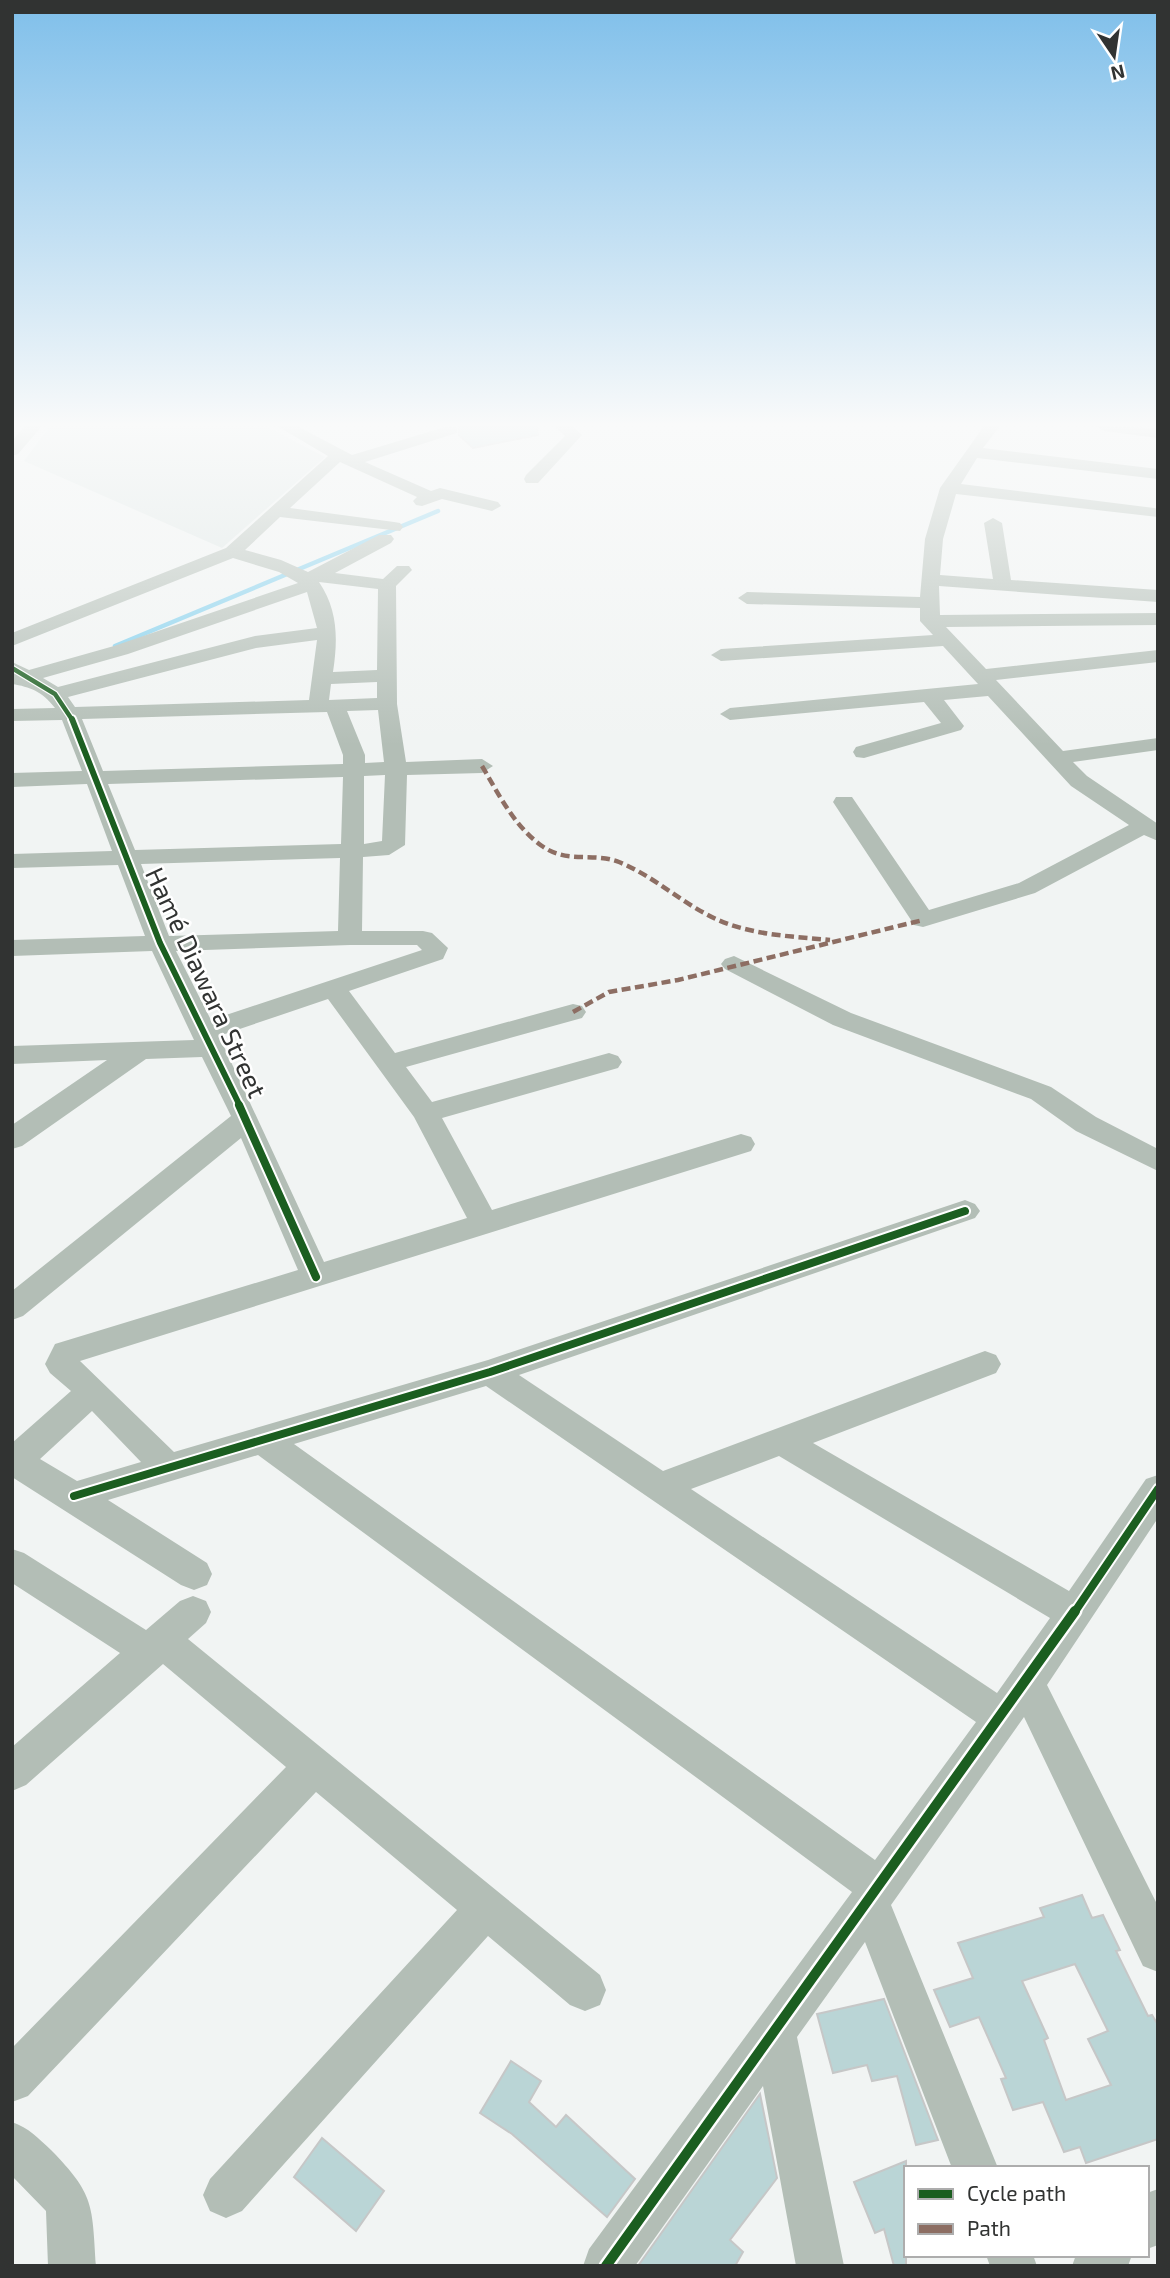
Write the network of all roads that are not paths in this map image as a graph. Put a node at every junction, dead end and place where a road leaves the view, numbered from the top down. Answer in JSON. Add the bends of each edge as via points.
{"nodes":[{"id":1,"x":253,"y":532,"type":"edge"},
{"id":2,"x":386,"y":532,"type":"edge"},
{"id":3,"x":936,"y":532,"type":"edge"},
{"id":4,"x":995,"y":532,"type":"edge"},
{"id":5,"x":232,"y":552,"type":"junction"},
{"id":6,"x":403,"y":570,"type":"dead end"},
{"id":7,"x":303,"y":577,"type":"junction"},
{"id":8,"x":929,"y":580,"type":"junction"},
{"id":9,"x":1003,"y":585,"type":"junction"},
{"id":10,"x":387,"y":586,"type":"junction"},
{"id":11,"x":1158,"y":596,"type":"edge"},
{"id":12,"x":747,"y":598,"type":"dead end"},
{"id":13,"x":930,"y":612,"type":"junction"},
{"id":14,"x":1158,"y":619,"type":"edge"},
{"id":15,"x":325,"y":633,"type":"junction"},
{"id":16,"x":12,"y":640,"type":"edge"},
{"id":17,"x":947,"y":640,"type":"junction"},
{"id":18,"x":720,"y":655,"type":"dead end"},
{"id":19,"x":1158,"y":656,"type":"edge"},
{"id":20,"x":1137,"y":658,"type":"junction"},
{"id":21,"x":21,"y":675,"type":"edge"},
{"id":22,"x":387,"y":676,"type":"junction"},
{"id":23,"x":321,"y":678,"type":"junction"},
{"id":24,"x":1158,"y":678,"type":"edge"},
{"id":25,"x":987,"y":682,"type":"junction"},
{"id":26,"x":929,"y":695,"type":"junction"},
{"id":27,"x":63,"y":704,"type":"junction"},
{"id":28,"x":387,"y":704,"type":"junction"},
{"id":29,"x":327,"y":706,"type":"junction"},
{"id":30,"x":730,"y":714,"type":"dead end"},
{"id":31,"x":12,"y":715,"type":"edge"},
{"id":32,"x":1158,"y":744,"type":"edge"},
{"id":33,"x":864,"y":752,"type":"dead end"},
{"id":34,"x":1057,"y":758,"type":"junction"},
{"id":35,"x":482,"y":766,"type":"dead end"},
{"id":36,"x":396,"y":768,"type":"junction"},
{"id":37,"x":354,"y":770,"type":"junction"},
{"id":38,"x":97,"y":777,"type":"junction"},
{"id":39,"x":12,"y":780,"type":"edge"},
{"id":40,"x":844,"y":802,"type":"dead end"},
{"id":41,"x":1151,"y":829,"type":"edge"},
{"id":42,"x":352,"y":850,"type":"junction"},
{"id":43,"x":128,"y":858,"type":"junction"},
{"id":44,"x":12,"y":861,"type":"edge"},
{"id":45,"x":350,"y":938,"type":"junction"},
{"id":46,"x":160,"y":943,"type":"junction"},
{"id":47,"x":12,"y":948,"type":"edge"},
{"id":48,"x":734,"y":964,"type":"dead end"},
{"id":49,"x":335,"y":990,"type":"junction"},
{"id":50,"x":573,"y":1013,"type":"dead end"},
{"id":51,"x":207,"y":1040,"type":"junction"},
{"id":52,"x":142,"y":1049,"type":"junction"},
{"id":53,"x":15,"y":1060,"type":"edge"},
{"id":54,"x":609,"y":1062,"type":"dead end"},
{"id":55,"x":390,"y":1063,"type":"junction"},
{"id":56,"x":426,"y":1113,"type":"junction"},
{"id":57,"x":246,"y":1119,"type":"junction"},
{"id":58,"x":12,"y":1139,"type":"edge"},
{"id":59,"x":741,"y":1144,"type":"dead end"},
{"id":60,"x":1158,"y":1161,"type":"edge"},
{"id":61,"x":965,"y":1211,"type":"dead end"},
{"id":62,"x":485,"y":1224,"type":"junction"},
{"id":63,"x":316,"y":1277,"type":"junction"},
{"id":64,"x":12,"y":1308,"type":"edge"},
{"id":65,"x":985,"y":1364,"type":"dead end"},
{"id":66,"x":489,"y":1372,"type":"junction"},
{"id":67,"x":93,"y":1391,"type":"junction"},
{"id":68,"x":263,"y":1440,"type":"junction"},
{"id":69,"x":782,"y":1441,"type":"junction"},
{"id":70,"x":13,"y":1460,"type":"edge"},
{"id":71,"x":167,"y":1467,"type":"junction"},
{"id":72,"x":659,"y":1487,"type":"junction"},
{"id":73,"x":75,"y":1496,"type":"junction"},
{"id":74,"x":1155,"y":1503,"type":"edge"},
{"id":75,"x":12,"y":1564,"type":"edge"},
{"id":76,"x":194,"y":1574,"type":"dead end"},
{"id":77,"x":193,"y":1612,"type":"dead end"},
{"id":78,"x":1074,"y":1613,"type":"junction"},
{"id":79,"x":156,"y":1647,"type":"junction"},
{"id":80,"x":1027,"y":1683,"type":"junction"},
{"id":81,"x":1002,"y":1718,"type":"junction"},
{"id":82,"x":314,"y":1766,"type":"junction"},
{"id":83,"x":12,"y":1772,"type":"edge"},
{"id":84,"x":874,"y":1893,"type":"junction"},
{"id":85,"x":486,"y":1908,"type":"junction"},
{"id":86,"x":1158,"y":1951,"type":"edge"},
{"id":87,"x":585,"y":1990,"type":"dead end"},
{"id":88,"x":774,"y":2031,"type":"junction"},
{"id":89,"x":12,"y":2080,"type":"edge"},
{"id":90,"x":12,"y":2144,"type":"edge"},
{"id":91,"x":974,"y":2166,"type":"edge"},
{"id":92,"x":226,"y":2195,"type":"dead end"},
{"id":93,"x":72,"y":2266,"type":"edge"},
{"id":94,"x":606,"y":2266,"type":"edge"},
{"id":95,"x":820,"y":2266,"type":"edge"}],
"edges":[{"from":1,"to":5,"type":"street"},
{"from":2,"to":7,"type":"street","via":[[390,533]]},
{"from":3,"to":8,"type":"street"},
{"from":4,"to":9,"type":"street"},
{"from":5,"to":7,"type":"street"},
{"from":5,"to":16,"type":"street"},
{"from":6,"to":10,"type":"street"},
{"from":7,"to":10,"type":"street"},
{"from":7,"to":15,"type":"street","via":[[325,610]]},
{"from":7,"to":21,"type":"street","via":[[121,650]]},
{"from":8,"to":9,"type":"street"},
{"from":8,"to":13,"type":"street"},
{"from":9,"to":11,"type":"street"},
{"from":10,"to":22,"type":"street"},
{"from":12,"to":13,"type":"street"},
{"from":13,"to":14,"type":"street"},
{"from":13,"to":17,"type":"street"},
{"from":15,"to":23,"type":"street"},
{"from":15,"to":27,"type":"street","via":[[255,642]]},
{"from":17,"to":18,"type":"street"},
{"from":17,"to":25,"type":"street"},
{"from":19,"to":20,"type":"street"},
{"from":20,"to":24,"type":"street"},
{"from":20,"to":25,"type":"street"},
{"from":21,"to":27,"type":"street"},
{"from":22,"to":23,"type":"street"},
{"from":22,"to":28,"type":"street"},
{"from":23,"to":29,"type":"street"},
{"from":25,"to":26,"type":"street"},
{"from":25,"to":34,"type":"street"},
{"from":26,"to":30,"type":"street"},
{"from":26,"to":33,"type":"street","via":[[954,726]]},
{"from":27,"to":29,"type":"street"},
{"from":27,"to":31,"type":"street"},
{"from":27,"to":38,"type":"street","name":"Hamé Diawara Street"},
{"from":28,"to":29,"type":"street"},
{"from":28,"to":36,"type":"street"},
{"from":29,"to":37,"type":"street","via":[[354,755]]},
{"from":32,"to":34,"type":"street"},
{"from":34,"to":41,"type":"street","via":[[1079,781]]},
{"from":35,"to":36,"type":"street"},
{"from":36,"to":37,"type":"street"},
{"from":36,"to":42,"type":"street","via":[[393,845],[382,850]]},
{"from":37,"to":38,"type":"street"},
{"from":37,"to":42,"type":"street"},
{"from":38,"to":39,"type":"street"},
{"from":38,"to":43,"type":"street","name":"Hamé Diawara Street"},
{"from":40,"to":41,"type":"street","via":[[923,920],[1027,888]]},
{"from":42,"to":43,"type":"street"},
{"from":42,"to":45,"type":"street"},
{"from":43,"to":44,"type":"street"},
{"from":43,"to":46,"type":"street","name":"Hamé Diawara Street"},
{"from":45,"to":46,"type":"street"},
{"from":45,"to":49,"type":"street","via":[[423,938],[436,947],[434,954]]},
{"from":46,"to":47,"type":"street"},
{"from":46,"to":51,"type":"street","name":"Hamé Diawara Street"},
{"from":48,"to":60,"type":"street","via":[[842,1019],[1041,1093],[1086,1124]]},
{"from":49,"to":51,"type":"street"},
{"from":49,"to":55,"type":"street"},
{"from":50,"to":55,"type":"street"},
{"from":51,"to":52,"type":"street"},
{"from":51,"to":57,"type":"street","name":"Hamé Diawara Street"},
{"from":52,"to":53,"type":"street"},
{"from":52,"to":58,"type":"street"},
{"from":54,"to":56,"type":"street"},
{"from":55,"to":56,"type":"street"},
{"from":56,"to":62,"type":"street"},
{"from":57,"to":63,"type":"street","name":"Hamé Diawara Street"},
{"from":57,"to":64,"type":"street"},
{"from":59,"to":62,"type":"street"},
{"from":61,"to":66,"type":"street"},
{"from":62,"to":63,"type":"street"},
{"from":63,"to":67,"type":"street","via":[[66,1353],[61,1364]]},
{"from":65,"to":69,"type":"street"},
{"from":66,"to":68,"type":"street"},
{"from":66,"to":72,"type":"street"},
{"from":67,"to":70,"type":"street"},
{"from":67,"to":71,"type":"street"},
{"from":68,"to":71,"type":"street"},
{"from":68,"to":84,"type":"street"},
{"from":69,"to":72,"type":"street"},
{"from":69,"to":78,"type":"street"},
{"from":70,"to":73,"type":"street"},
{"from":71,"to":73,"type":"street"},
{"from":72,"to":81,"type":"street"},
{"from":73,"to":76,"type":"street"},
{"from":74,"to":78,"type":"street"},
{"from":75,"to":79,"type":"street"},
{"from":77,"to":79,"type":"street"},
{"from":78,"to":80,"type":"street"},
{"from":79,"to":82,"type":"street"},
{"from":79,"to":83,"type":"street"},
{"from":80,"to":81,"type":"street"},
{"from":80,"to":86,"type":"street"},
{"from":81,"to":84,"type":"street"},
{"from":82,"to":85,"type":"street"},
{"from":82,"to":89,"type":"street"},
{"from":84,"to":88,"type":"street"},
{"from":84,"to":91,"type":"street"},
{"from":85,"to":87,"type":"street"},
{"from":85,"to":92,"type":"street"},
{"from":88,"to":94,"type":"street"},
{"from":88,"to":95,"type":"street"},
{"from":90,"to":93,"type":"street","via":[[62,2194],[69,2209]]}]}
